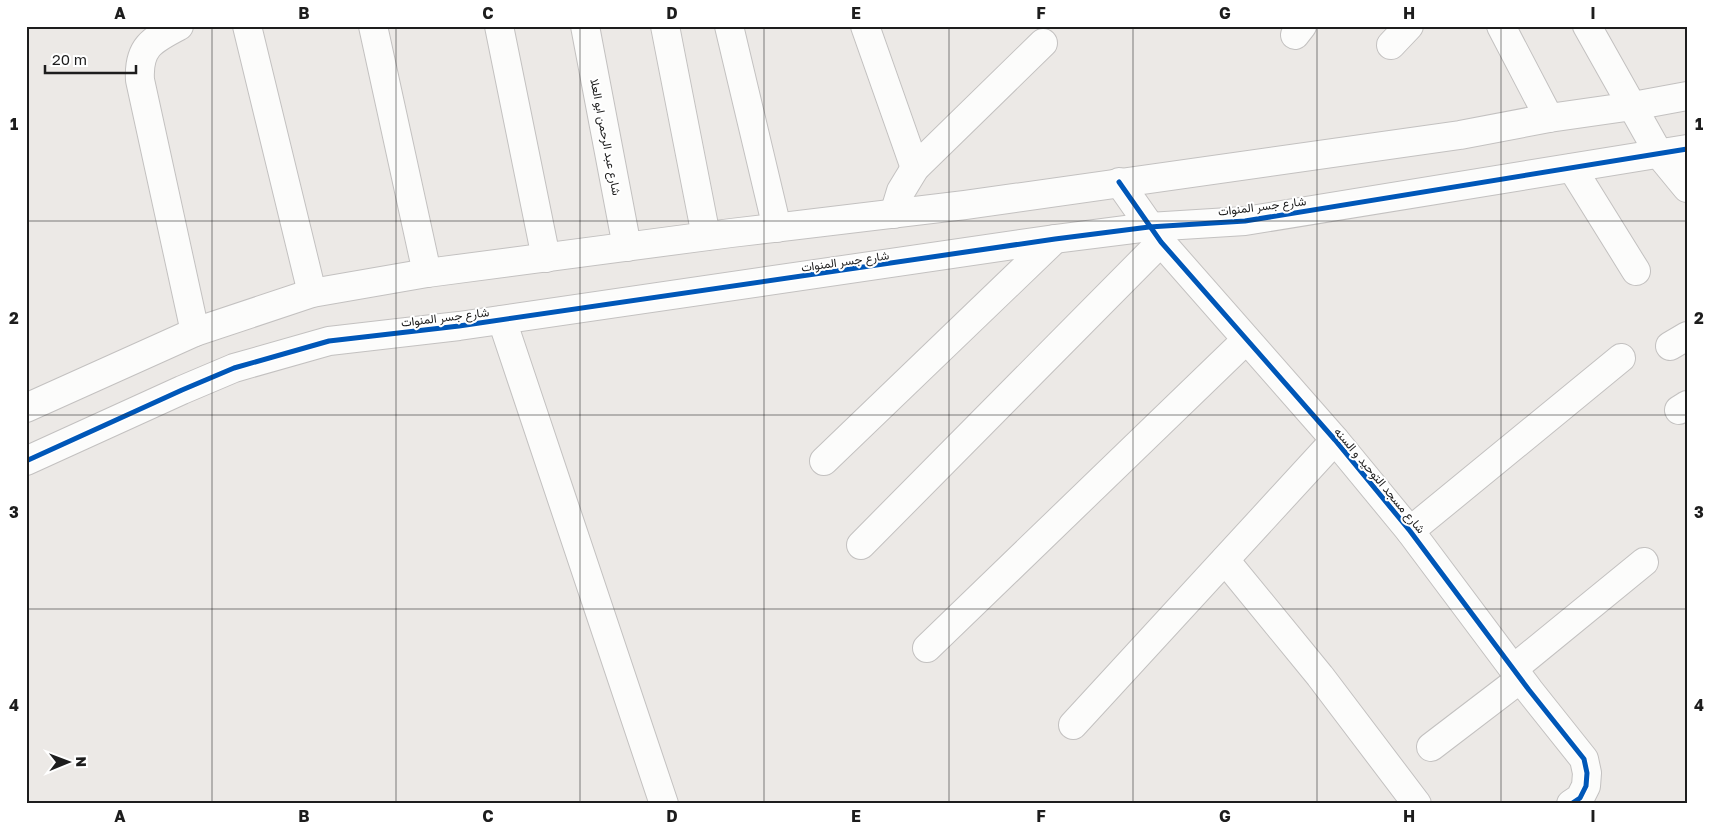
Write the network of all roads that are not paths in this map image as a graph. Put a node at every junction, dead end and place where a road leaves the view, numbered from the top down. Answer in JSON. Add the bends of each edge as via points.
{"nodes":[{"id":1,"x":179,"y":26,"type":"edge"},
{"id":2,"x":247,"y":26,"type":"edge"},
{"id":3,"x":373,"y":26,"type":"edge"},
{"id":4,"x":499,"y":26,"type":"edge"},
{"id":5,"x":585,"y":26,"type":"edge"},
{"id":6,"x":665,"y":26,"type":"edge"},
{"id":7,"x":729,"y":26,"type":"edge"},
{"id":8,"x":865,"y":26,"type":"edge"},
{"id":9,"x":1501,"y":26,"type":"edge"},
{"id":10,"x":1588,"y":26,"type":"edge"},
{"id":11,"x":1042,"y":43,"type":"dead end"},
{"id":12,"x":1687,"y":96,"type":"edge"},
{"id":13,"x":1633,"y":106,"type":"junction"},
{"id":14,"x":1548,"y":118,"type":"junction"},
{"id":15,"x":1687,"y":149,"type":"edge"},
{"id":16,"x":1659,"y":154,"type":"junction"},
{"id":17,"x":916,"y":168,"type":"junction"},
{"id":18,"x":1572,"y":168,"type":"junction"},
{"id":19,"x":1119,"y":182,"type":"junction"},
{"id":20,"x":1687,"y":188,"type":"edge"},
{"id":21,"x":894,"y":214,"type":"junction"},
{"id":22,"x":777,"y":228,"type":"junction"},
{"id":23,"x":1155,"y":234,"type":"junction"},
{"id":24,"x":706,"y":236,"type":"junction"},
{"id":25,"x":1055,"y":239,"type":"junction"},
{"id":26,"x":627,"y":247,"type":"junction"},
{"id":27,"x":546,"y":258,"type":"junction"},
{"id":28,"x":1636,"y":271,"type":"dead end"},
{"id":29,"x":427,"y":273,"type":"junction"},
{"id":30,"x":312,"y":293,"type":"junction"},
{"id":31,"x":502,"y":320,"type":"junction"},
{"id":32,"x":195,"y":332,"type":"junction"},
{"id":33,"x":1246,"y":340,"type":"junction"},
{"id":34,"x":1621,"y":358,"type":"dead end"},
{"id":35,"x":26,"y":408,"type":"edge"},
{"id":36,"x":1335,"y":440,"type":"junction"},
{"id":37,"x":824,"y":461,"type":"dead end"},
{"id":38,"x":26,"y":462,"type":"edge"},
{"id":39,"x":1410,"y":531,"type":"junction"},
{"id":40,"x":861,"y":545,"type":"dead end"},
{"id":41,"x":1225,"y":560,"type":"junction"},
{"id":42,"x":1644,"y":562,"type":"dead end"},
{"id":43,"x":927,"y":648,"type":"dead end"},
{"id":44,"x":1517,"y":674,"type":"junction"},
{"id":45,"x":1073,"y":725,"type":"dead end"},
{"id":46,"x":1431,"y":747,"type":"dead end"},
{"id":47,"x":1578,"y":802,"type":"edge"},
{"id":48,"x":664,"y":804,"type":"edge"},
{"id":49,"x":1417,"y":804,"type":"edge"}],
"edges":[{"from":1,"to":32,"type":"street","via":[[155,39],[142,54],[140,80]]},
{"from":2,"to":30,"type":"street"},
{"from":3,"to":29,"type":"street"},
{"from":4,"to":27,"type":"street"},
{"from":5,"to":26,"type":"street","name":"شارع عبد الرحمن ابو العلا"},
{"from":6,"to":24,"type":"street"},
{"from":7,"to":22,"type":"street"},
{"from":8,"to":17,"type":"street"},
{"from":9,"to":14,"type":"street"},
{"from":10,"to":13,"type":"street"},
{"from":11,"to":17,"type":"street"},
{"from":12,"to":13,"type":"street"},
{"from":13,"to":14,"type":"street"},
{"from":13,"to":16,"type":"street"},
{"from":14,"to":19,"type":"street","via":[[1460,135]]},
{"from":15,"to":16,"type":"street","name":"شارع جسر المنوات"},
{"from":16,"to":18,"type":"street","name":"شارع جسر المنوات"},
{"from":16,"to":20,"type":"street"},
{"from":17,"to":21,"type":"street","via":[[901,191]]},
{"from":18,"to":23,"type":"street","name":"شارع جسر المنوات","via":[[1246,221],[1190,223]]},
{"from":18,"to":28,"type":"street"},
{"from":19,"to":21,"type":"street"},
{"from":19,"to":23,"type":"street","name":"شارع مسجد التوحيد و السنه"},
{"from":21,"to":22,"type":"street"},
{"from":22,"to":24,"type":"street"},
{"from":23,"to":25,"type":"street","name":"شارع جسر المنوات"},
{"from":23,"to":33,"type":"street","name":"شارع مسجد التوحيد و السنه"},
{"from":23,"to":40,"type":"street"},
{"from":24,"to":26,"type":"street"},
{"from":25,"to":31,"type":"street","name":"شارع جسر المنوات"},
{"from":25,"to":37,"type":"street"},
{"from":26,"to":27,"type":"street"},
{"from":27,"to":29,"type":"street"},
{"from":29,"to":30,"type":"street"},
{"from":30,"to":32,"type":"street"},
{"from":31,"to":38,"type":"street","name":"شارع جسر المنوات","via":[[328,340],[234,368]]},
{"from":31,"to":48,"type":"street"},
{"from":32,"to":35,"type":"street"},
{"from":33,"to":36,"type":"street","name":"شارع مسجد التوحيد و السنه"},
{"from":33,"to":43,"type":"street"},
{"from":34,"to":39,"type":"street"},
{"from":36,"to":39,"type":"street","name":"شارع مسجد التوحيد و السنه"},
{"from":36,"to":41,"type":"street"},
{"from":39,"to":44,"type":"street","name":"شارع مسجد التوحيد و السنه"},
{"from":41,"to":45,"type":"street"},
{"from":41,"to":49,"type":"street","via":[[1320,676]]},
{"from":42,"to":44,"type":"street"},
{"from":44,"to":46,"type":"street"},
{"from":44,"to":47,"type":"street","name":"شارع مسجد التوحيد و السنه","via":[[1584,759],[1586,786]]}]}
